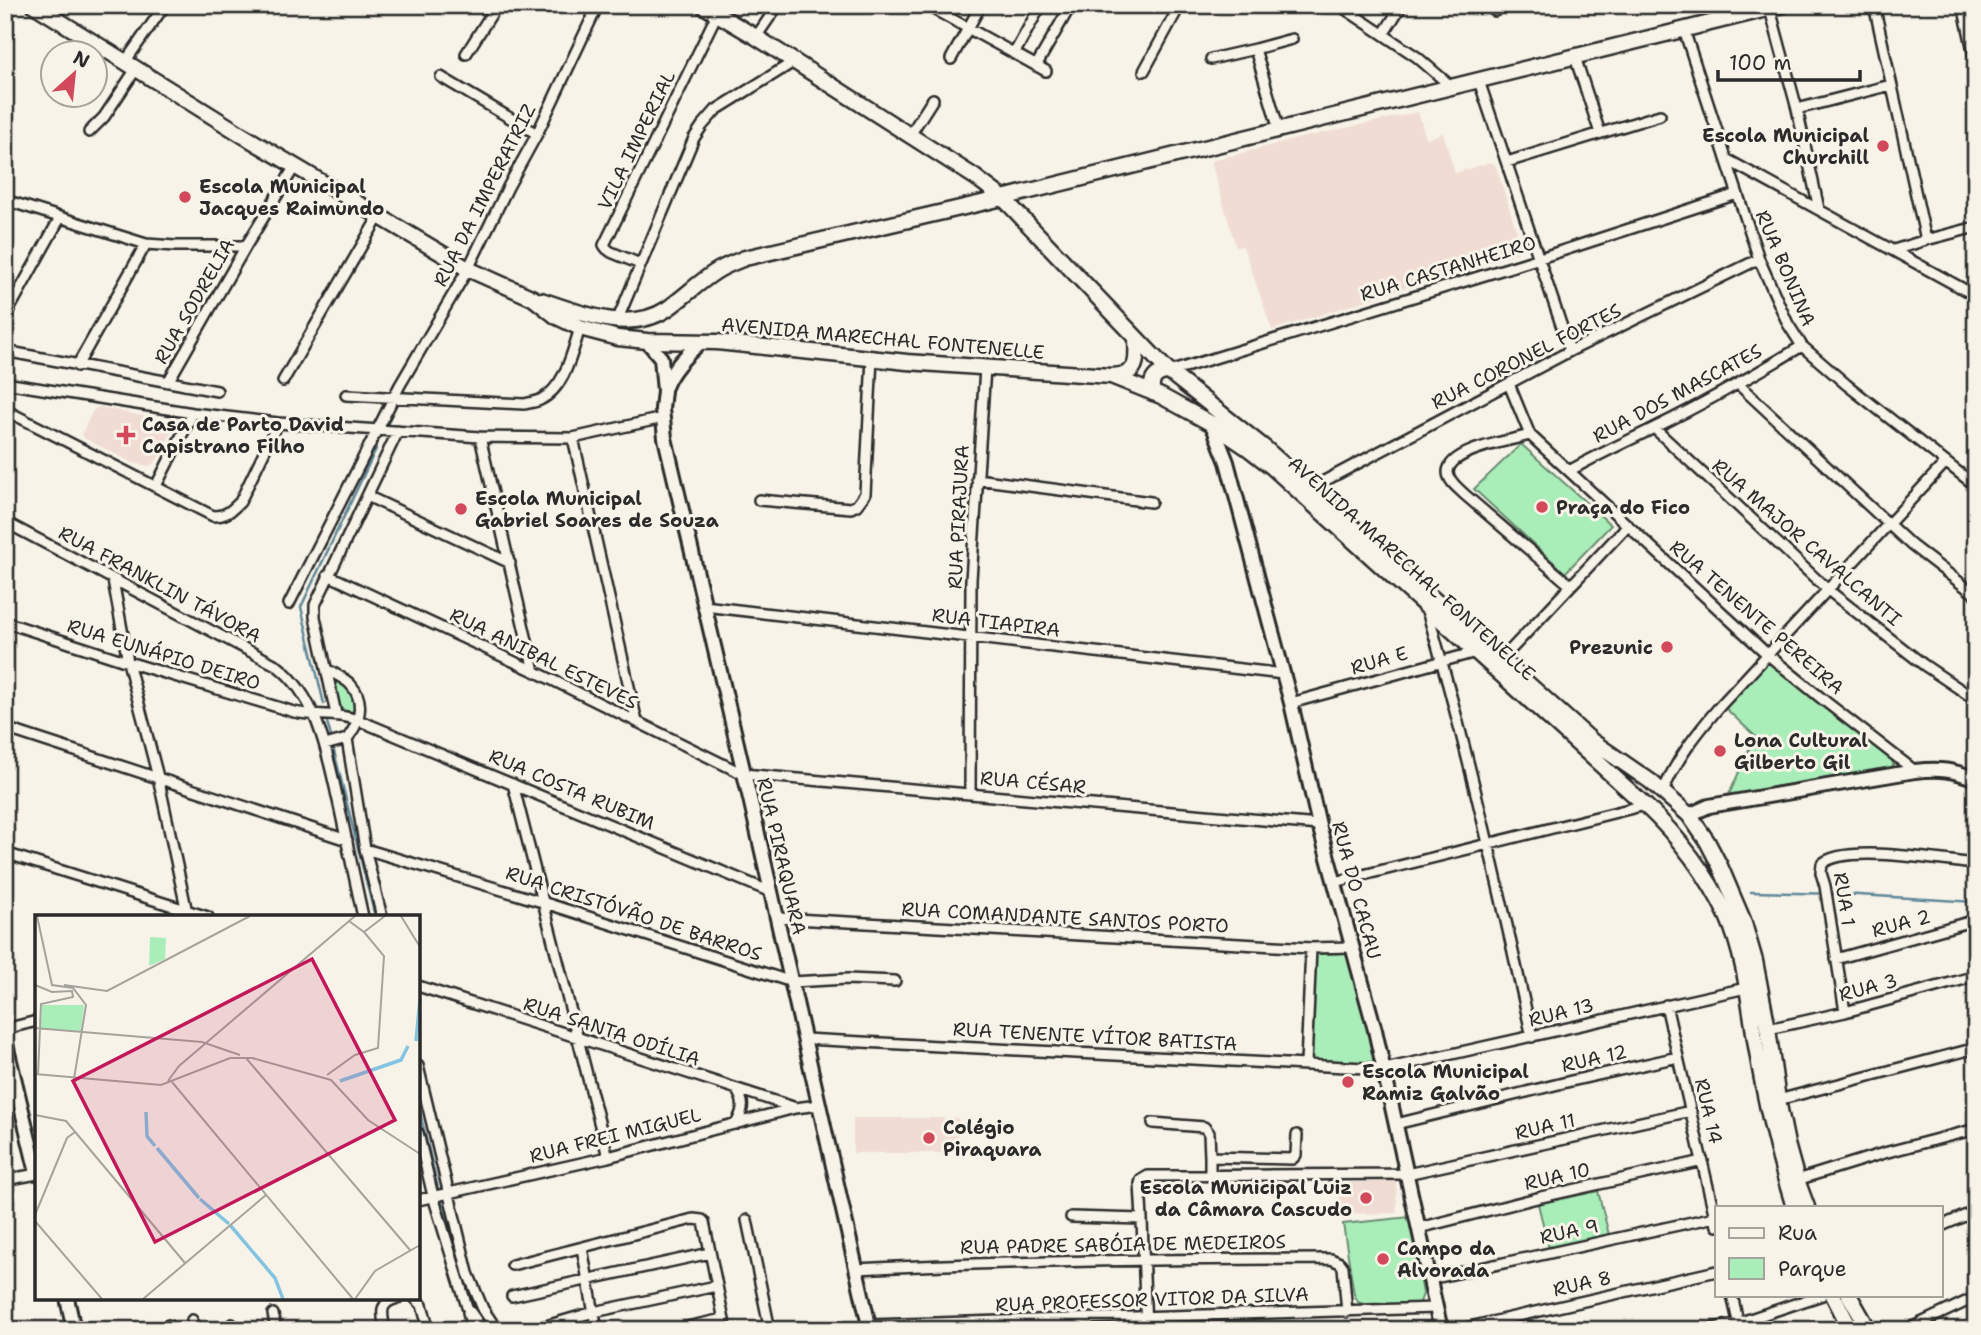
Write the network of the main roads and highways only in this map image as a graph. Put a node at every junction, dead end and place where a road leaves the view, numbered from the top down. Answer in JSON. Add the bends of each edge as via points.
{"nodes":[{"id":1,"x":34,"y":5,"type":"edge"},
{"id":2,"x":702,"y":5,"type":"edge"},
{"id":3,"x":1777,"y":7,"type":"edge"},
{"id":4,"x":975,"y":177,"type":"junction"},
{"id":5,"x":1003,"y":198,"type":"junction"},
{"id":6,"x":970,"y":206,"type":"junction"},
{"id":7,"x":533,"y":298,"type":"junction"},
{"id":8,"x":1136,"y":340,"type":"junction"},
{"id":9,"x":1169,"y":372,"type":"junction"},
{"id":10,"x":1111,"y":376,"type":"junction"},
{"id":11,"x":1153,"y":393,"type":"junction"},
{"id":12,"x":1689,"y":815,"type":"junction"},
{"id":13,"x":1695,"y":860,"type":"junction"},
{"id":14,"x":1794,"y":1206,"type":"edge"},
{"id":15,"x":1807,"y":1206,"type":"edge"},
{"id":16,"x":1834,"y":1296,"type":"edge"},
{"id":17,"x":1850,"y":1296,"type":"edge"},
{"id":18,"x":1851,"y":1330,"type":"edge"},
{"id":19,"x":1869,"y":1330,"type":"edge"}],
"edges":[{"from":1,"to":7,"type":"main road","via":[[468,269]]},
{"from":2,"to":4,"type":"main road","name":"AVENIDA MARECHAL FONTENELLE"},
{"from":3,"to":5,"type":"main road"},
{"from":4,"to":5,"type":"main road","name":"AVENIDA MARECHAL FONTENELLE"},
{"from":4,"to":6,"type":"main road","via":[[978,192]]},
{"from":5,"to":6,"type":"main road"},
{"from":5,"to":8,"type":"main road","name":"AVENIDA MARECHAL FONTENELLE"},
{"from":6,"to":7,"type":"main road","via":[[745,258],[716,271],[652,316],[624,321]]},
{"from":7,"to":10,"type":"main road","name":"AVENIDA MARECHAL FONTENELLE","via":[[580,328],[618,338],[770,346]]},
{"from":8,"to":9,"type":"main road","name":"AVENIDA MARECHAL FONTENELLE"},
{"from":8,"to":10,"type":"main road","via":[[1134,369]]},
{"from":9,"to":11,"type":"main road","via":[[1155,377]]},
{"from":9,"to":12,"type":"main road","name":"AVENIDA MARECHAL FONTENELLE","via":[[1311,488],[1592,741]]},
{"from":10,"to":11,"type":"main road","name":"AVENIDA MARECHAL FONTENELLE"},
{"from":11,"to":13,"type":"main road","name":"AVENIDA MARECHAL FONTENELLE","via":[[1249,449],[1645,805]]},
{"from":12,"to":13,"type":"main road","via":[[1681,832]]},
{"from":12,"to":15,"type":"main road","name":"AVENIDA MARECHAL FONTENELLE","via":[[1714,852],[1743,920],[1755,961],[1778,1100]]},
{"from":13,"to":14,"type":"main road","name":"AVENIDA MARECHAL FONTENELLE","via":[[1728,918],[1742,964],[1765,1101]]},
{"from":16,"to":18,"type":"main road"},
{"from":17,"to":19,"type":"main road"}]}
